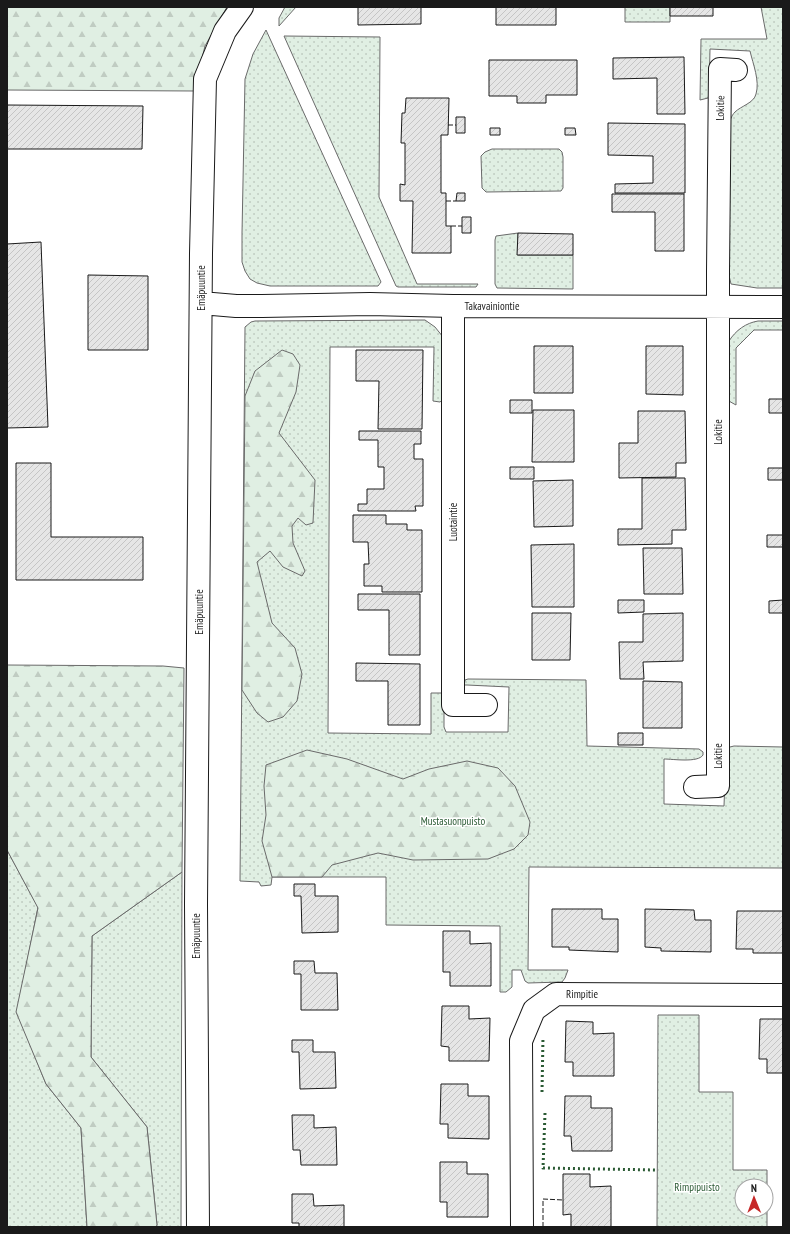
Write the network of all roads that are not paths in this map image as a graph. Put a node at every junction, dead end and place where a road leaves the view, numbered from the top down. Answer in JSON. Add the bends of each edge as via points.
{"nodes":[{"id":1,"x":242,"y":7,"type":"edge"},
{"id":2,"x":736,"y":70,"type":"dead end"},
{"id":3,"x":201,"y":303,"type":"junction"},
{"id":4,"x":453,"y":306,"type":"junction"},
{"id":5,"x":719,"y":306,"type":"junction"},
{"id":6,"x":783,"y":307,"type":"edge"},
{"id":7,"x":486,"y":705,"type":"dead end"},
{"id":8,"x":695,"y":787,"type":"dead end"},
{"id":9,"x":783,"y":995,"type":"edge"},
{"id":10,"x":198,"y":1227,"type":"edge"},
{"id":11,"x":522,"y":1227,"type":"edge"}],
"edges":[{"from":1,"to":3,"type":"street","name":"Emäpuuntie","via":[[226,31],[206,79]]},
{"from":2,"to":5,"type":"street","name":"Lokitie","via":[[720,69]]},
{"from":3,"to":4,"type":"street","name":"Takavainiontie","via":[[236,306]]},
{"from":3,"to":10,"type":"street","name":"Emäpuuntie","via":[[196,904]]},
{"from":4,"to":5,"type":"street","name":"Takavainiontie"},
{"from":4,"to":7,"type":"street","name":"Luotaintie","via":[[454,705]]},
{"from":5,"to":6,"type":"street","name":"Takavainiontie"},
{"from":5,"to":8,"type":"street","name":"Lokitie","via":[[718,786]]},
{"from":9,"to":11,"type":"street","name":"Rimpitie","via":[[556,994],[534,1010],[521,1041]]}]}
